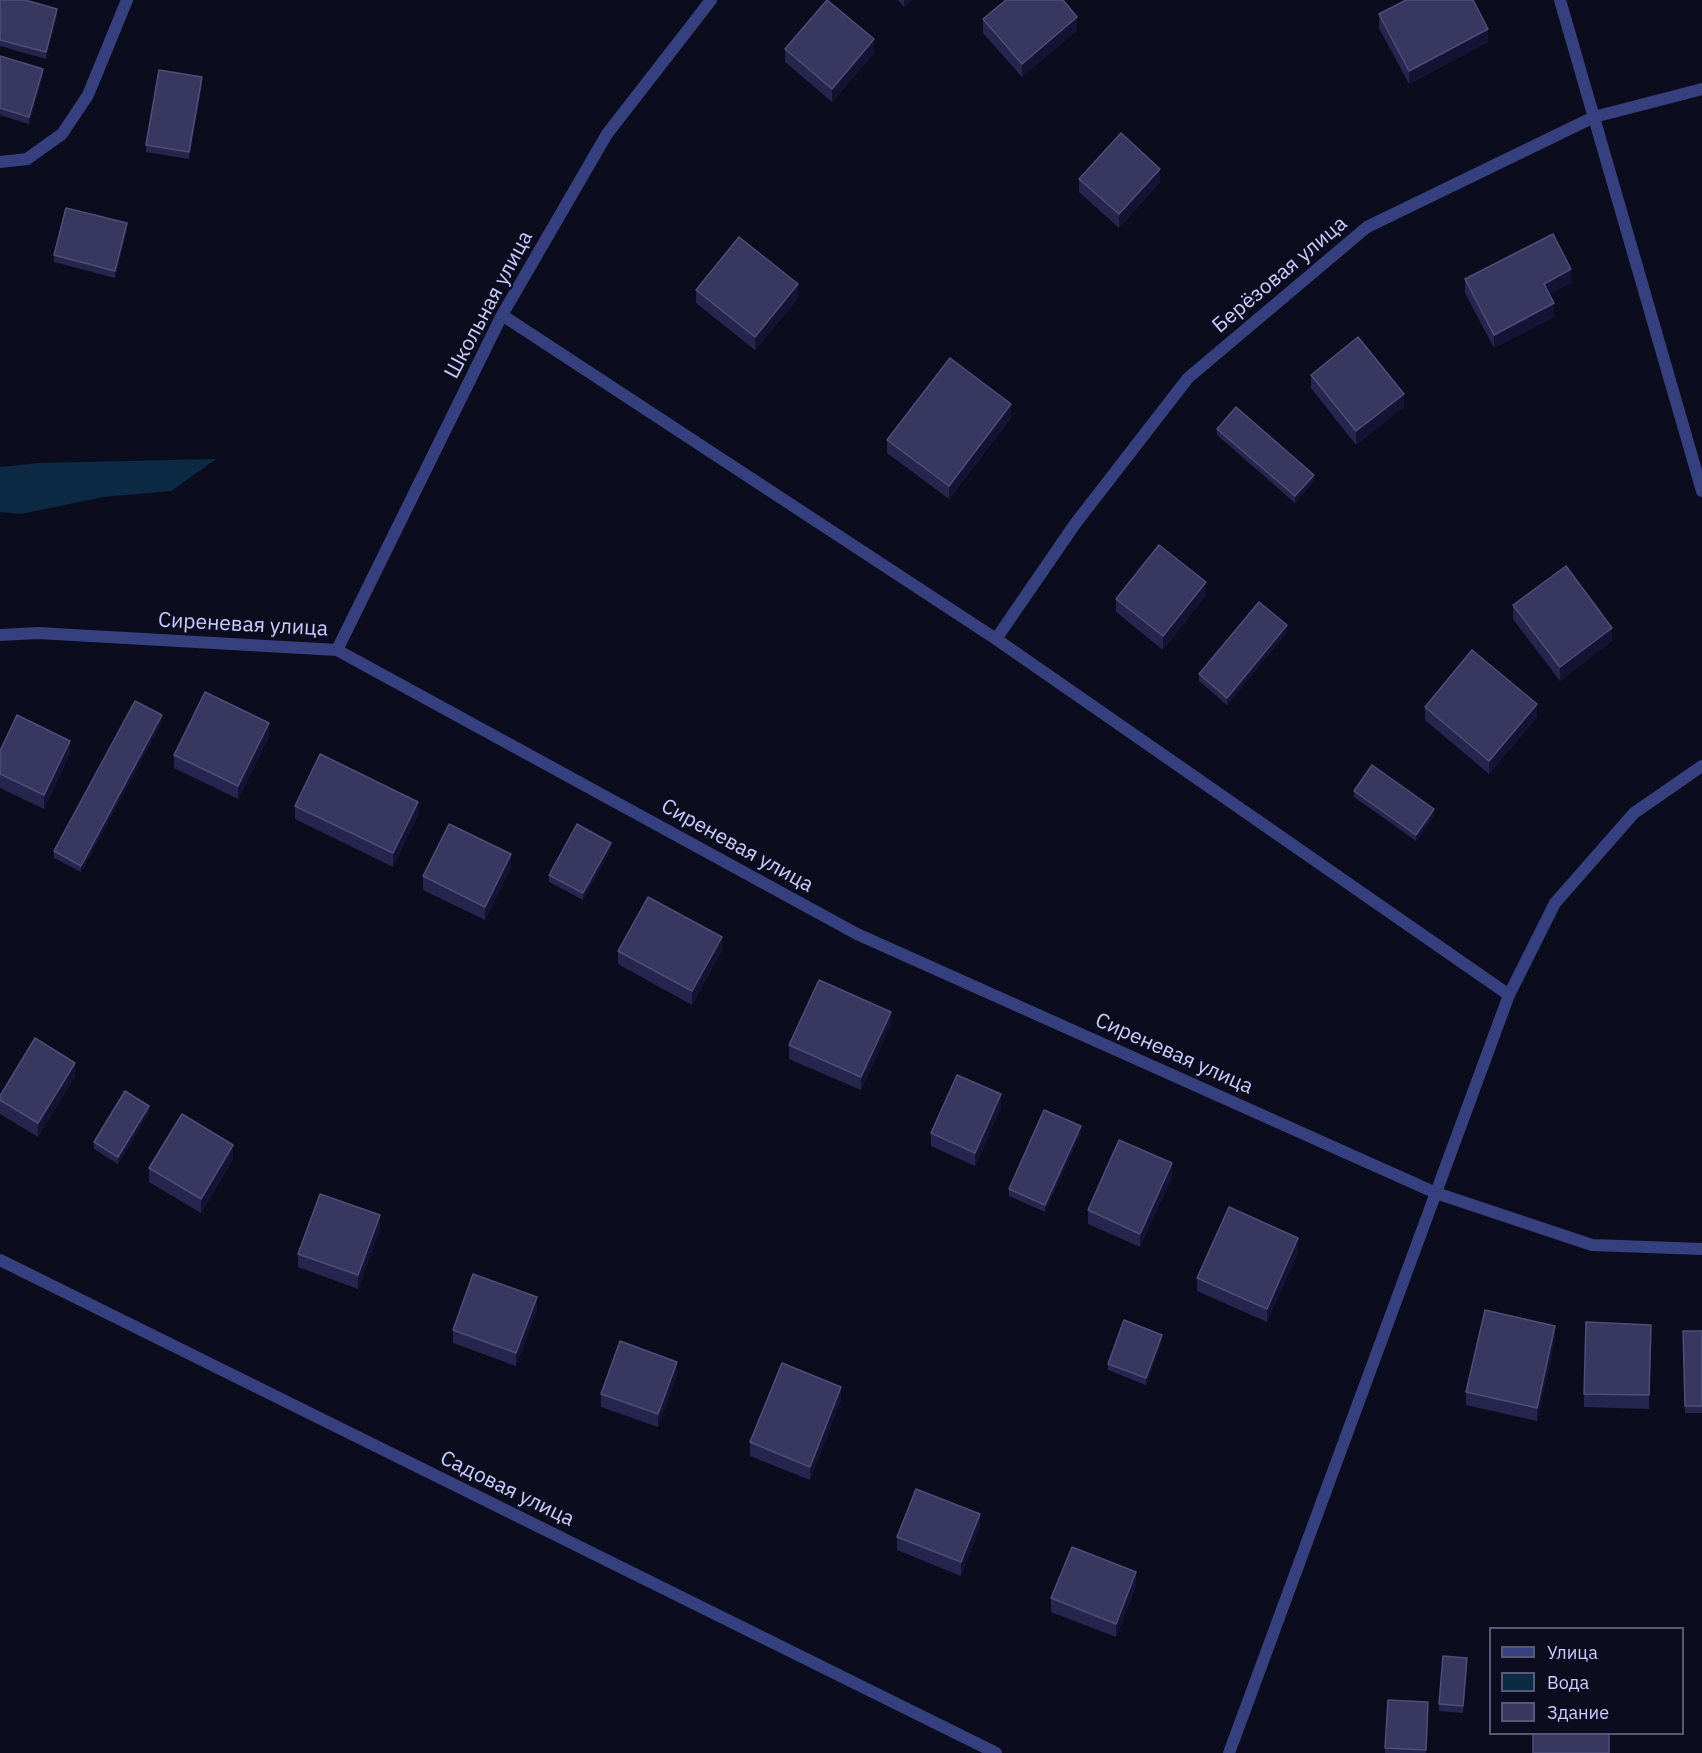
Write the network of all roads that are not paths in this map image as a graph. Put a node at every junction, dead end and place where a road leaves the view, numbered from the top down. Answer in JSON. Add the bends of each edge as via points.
{"nodes":[{"id":1,"x":127,"y":0,"type":"edge"},
{"id":2,"x":711,"y":0,"type":"edge"},
{"id":3,"x":1560,"y":0,"type":"edge"},
{"id":4,"x":1702,"y":90,"type":"edge"},
{"id":5,"x":1594,"y":117,"type":"junction"},
{"id":6,"x":0,"y":162,"type":"edge"},
{"id":7,"x":502,"y":315,"type":"junction"},
{"id":8,"x":1702,"y":492,"type":"edge"},
{"id":9,"x":0,"y":635,"type":"edge"},
{"id":10,"x":996,"y":639,"type":"junction"},
{"id":11,"x":338,"y":650,"type":"junction"},
{"id":12,"x":1702,"y":766,"type":"edge"},
{"id":13,"x":1509,"y":995,"type":"junction"},
{"id":14,"x":1436,"y":1193,"type":"junction"},
{"id":15,"x":1702,"y":1249,"type":"edge"},
{"id":16,"x":0,"y":1260,"type":"edge"},
{"id":17,"x":996,"y":1753,"type":"edge"},
{"id":18,"x":1229,"y":1753,"type":"edge"}],
"edges":[{"from":1,"to":6,"type":"street","via":[[88,95],[62,134],[27,159]]},
{"from":2,"to":7,"type":"street","name":"Школьная улица","via":[[607,134]]},
{"from":3,"to":5,"type":"street"},
{"from":4,"to":5,"type":"street","name":"Берёзовая улица"},
{"from":5,"to":8,"type":"street"},
{"from":5,"to":10,"type":"street","name":"Берёзовая улица","via":[[1367,227],[1188,378],[1075,524]]},
{"from":7,"to":10,"type":"street"},
{"from":7,"to":11,"type":"street","name":"Школьная улица"},
{"from":9,"to":11,"type":"street","name":"Сиреневая улица","via":[[39,633]]},
{"from":10,"to":13,"type":"street"},
{"from":11,"to":14,"type":"street","name":"Сиреневая улица","via":[[857,934]]},
{"from":12,"to":13,"type":"street","via":[[1634,813],[1555,903]]},
{"from":13,"to":14,"type":"street"},
{"from":14,"to":15,"type":"street","name":"Сиреневая улица","via":[[1592,1245]]},
{"from":14,"to":18,"type":"street"},
{"from":16,"to":17,"type":"street","name":"Садовая улица"}]}
